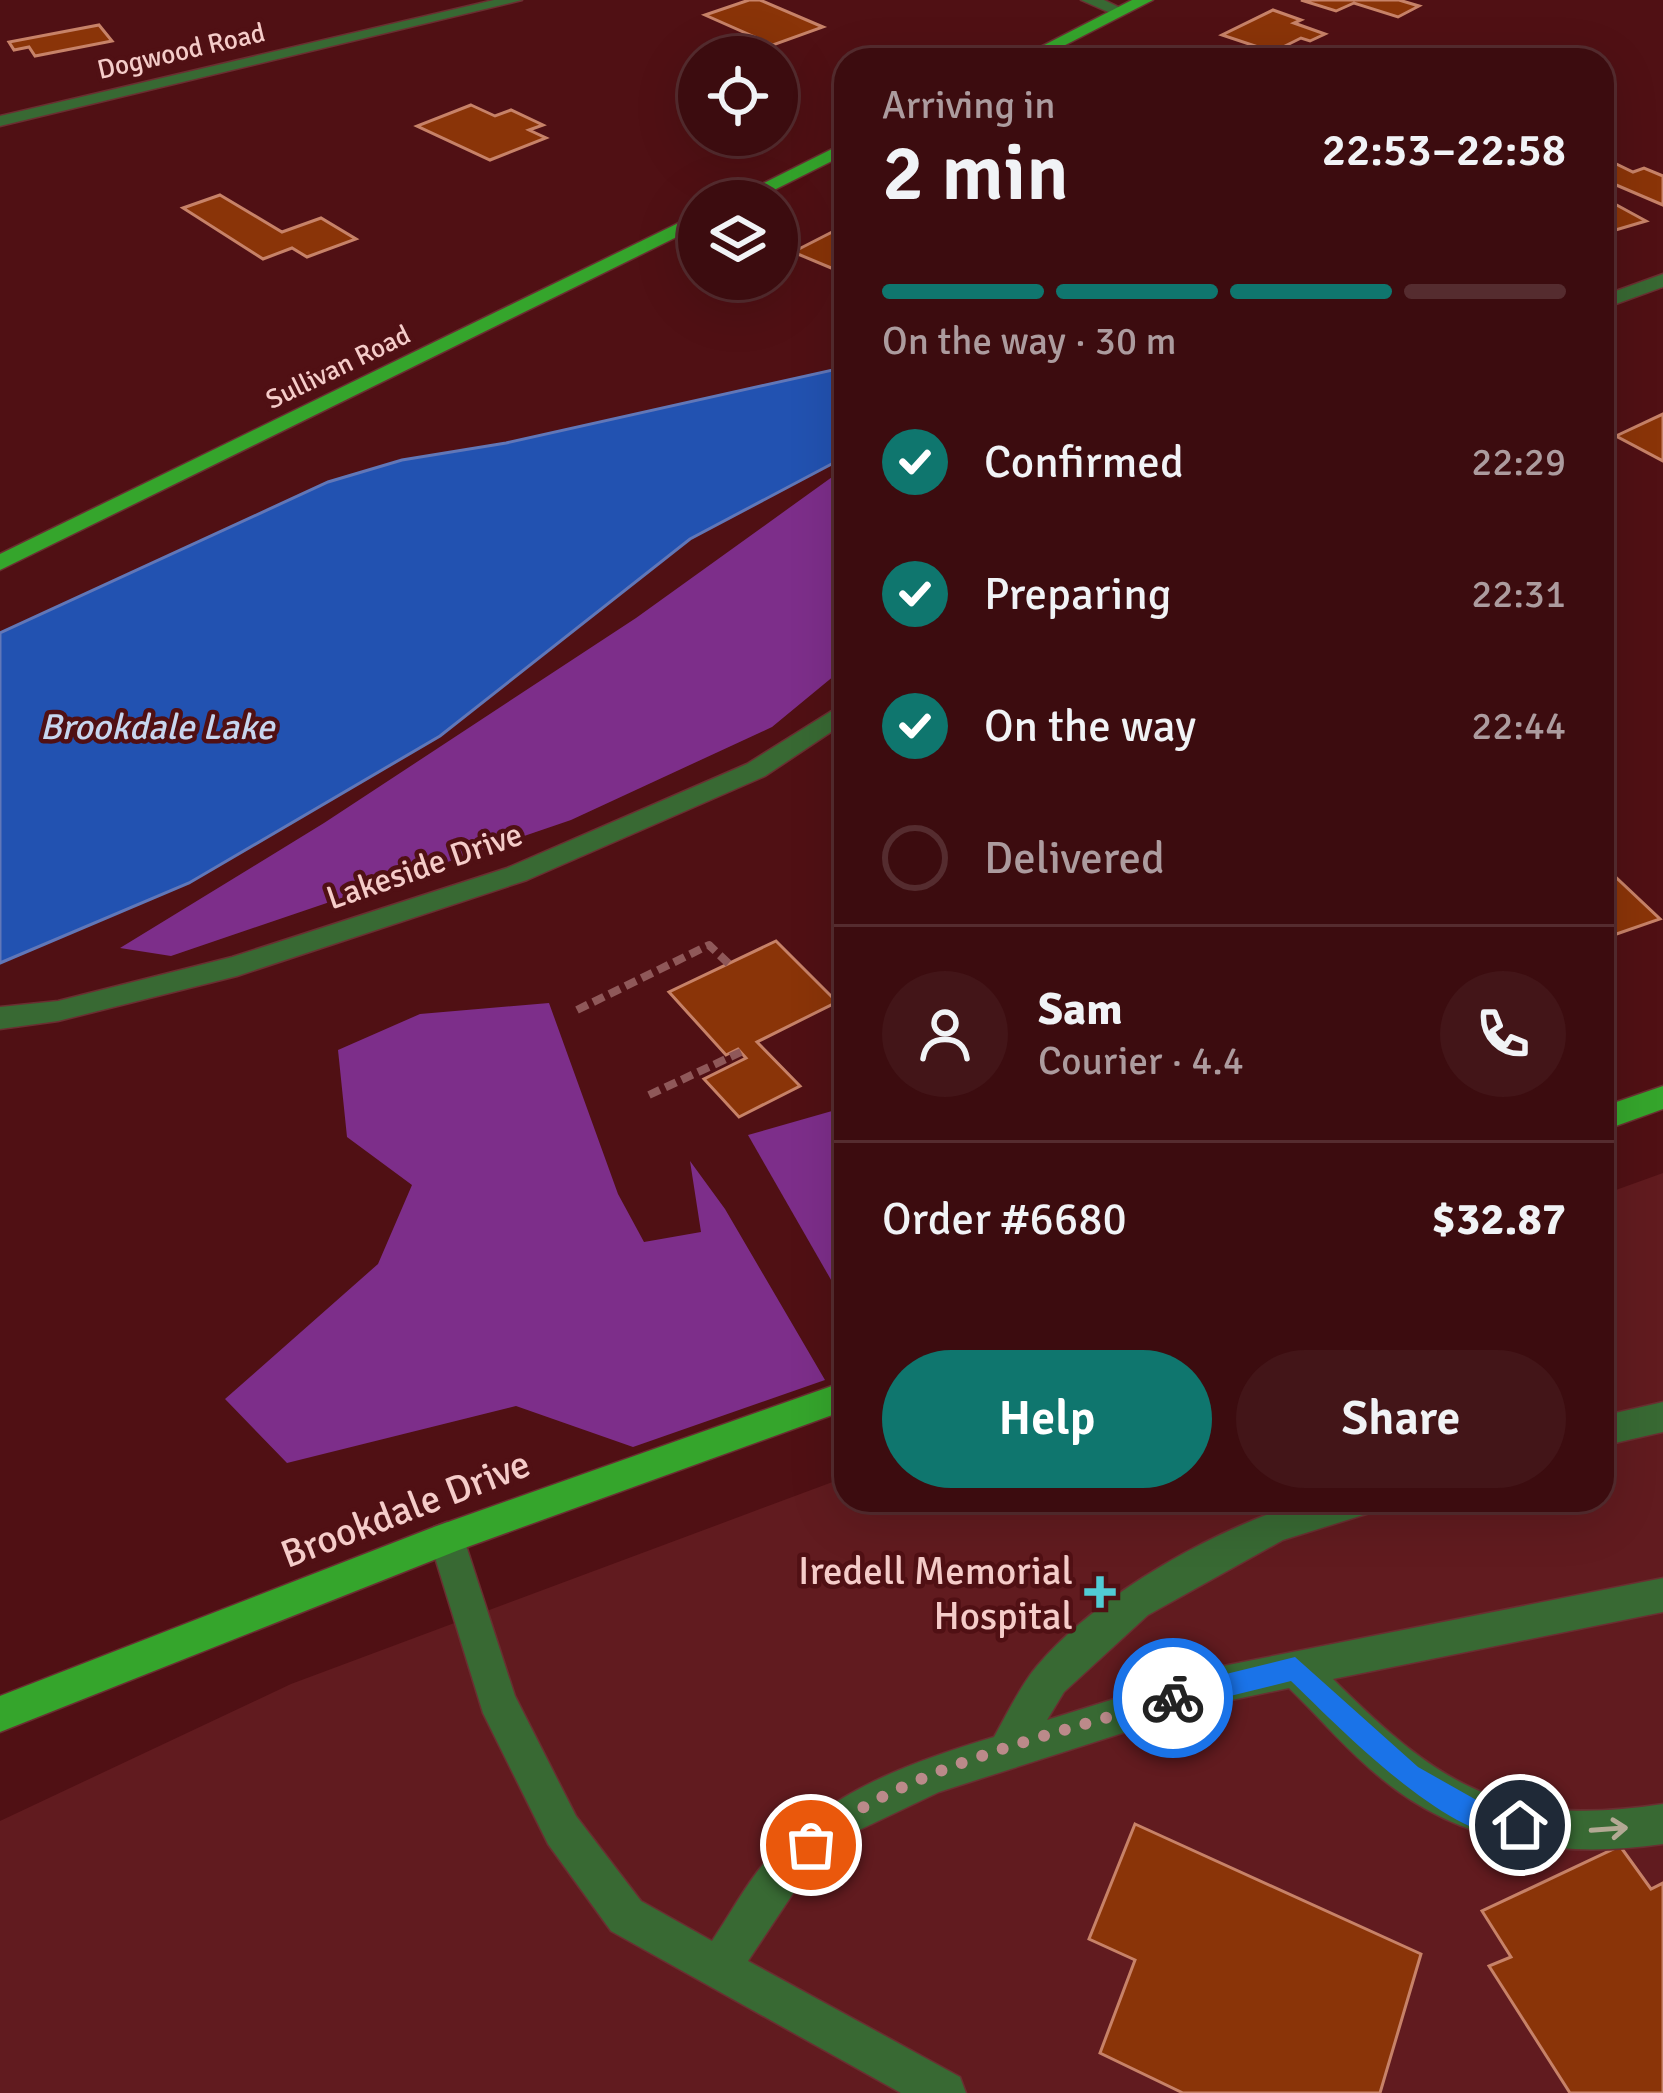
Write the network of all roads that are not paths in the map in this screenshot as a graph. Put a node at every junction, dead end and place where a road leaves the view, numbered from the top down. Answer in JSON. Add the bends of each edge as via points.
{"nodes":[{"id":1,"x":514,"y":0,"type":"edge"},
{"id":2,"x":1089,"y":0,"type":"edge"},
{"id":3,"x":1144,"y":0,"type":"edge"},
{"id":4,"x":1121,"y":12,"type":"junction"},
{"id":5,"x":1048,"y":48,"type":"edge"},
{"id":6,"x":0,"y":121,"type":"edge"},
{"id":7,"x":834,"y":153,"type":"edge"},
{"id":8,"x":779,"y":180,"type":"edge"},
{"id":9,"x":678,"y":230,"type":"edge"},
{"id":10,"x":1663,"y":280,"type":"edge"},
{"id":11,"x":1614,"y":298,"type":"edge"},
{"id":12,"x":0,"y":563,"type":"edge"},
{"id":13,"x":834,"y":718,"type":"edge"},
{"id":14,"x":0,"y":1018,"type":"edge"},
{"id":15,"x":1663,"y":1097,"type":"edge"},
{"id":16,"x":1614,"y":1115,"type":"edge"},
{"id":17,"x":834,"y":1399,"type":"edge"},
{"id":18,"x":1663,"y":1417,"type":"edge"},
{"id":19,"x":1614,"y":1429,"type":"edge"},
{"id":20,"x":1324,"y":1512,"type":"edge"},
{"id":21,"x":447,"y":1538,"type":"junction"},
{"id":22,"x":1663,"y":1595,"type":"edge"},
{"id":23,"x":1295,"y":1669,"type":"junction"},
{"id":24,"x":0,"y":1714,"type":"edge"},
{"id":25,"x":1007,"y":1751,"type":"junction"},
{"id":26,"x":1663,"y":1824,"type":"edge"},
{"id":27,"x":719,"y":1967,"type":"junction"},
{"id":28,"x":944,"y":2093,"type":"edge"}],
"edges":[{"from":1,"to":6,"type":"street","name":"Dogwood Road"},
{"from":2,"to":4,"type":"street"},
{"from":3,"to":4,"type":"main road"},
{"from":4,"to":5,"type":"main road"},
{"from":7,"to":8,"type":"main road"},
{"from":9,"to":12,"type":"main road","name":"Sullivan Road"},
{"from":10,"to":11,"type":"street"},
{"from":13,"to":14,"type":"street","name":"Lakeside Drive","via":[[756,770],[517,874],[237,966],[58,1012]]},
{"from":15,"to":16,"type":"main road"},
{"from":17,"to":21,"type":"main road","name":"Brookdale Drive"},
{"from":18,"to":19,"type":"street"},
{"from":20,"to":25,"type":"street","via":[[1273,1527],[1135,1603],[1050,1679]]},
{"from":21,"to":24,"type":"main road","name":"Brookdale Drive"},
{"from":21,"to":27,"type":"street","via":[[497,1700],[562,1830],[626,1916]]},
{"from":22,"to":23,"type":"street"},
{"from":23,"to":25,"type":"street","via":[[1213,1686]]},
{"from":23,"to":26,"type":"street","one_way":true,"via":[[1408,1776],[1483,1817],[1557,1832]]},
{"from":25,"to":27,"type":"street","via":[[839,1819],[783,1872]]},
{"from":27,"to":28,"type":"street"}]}
